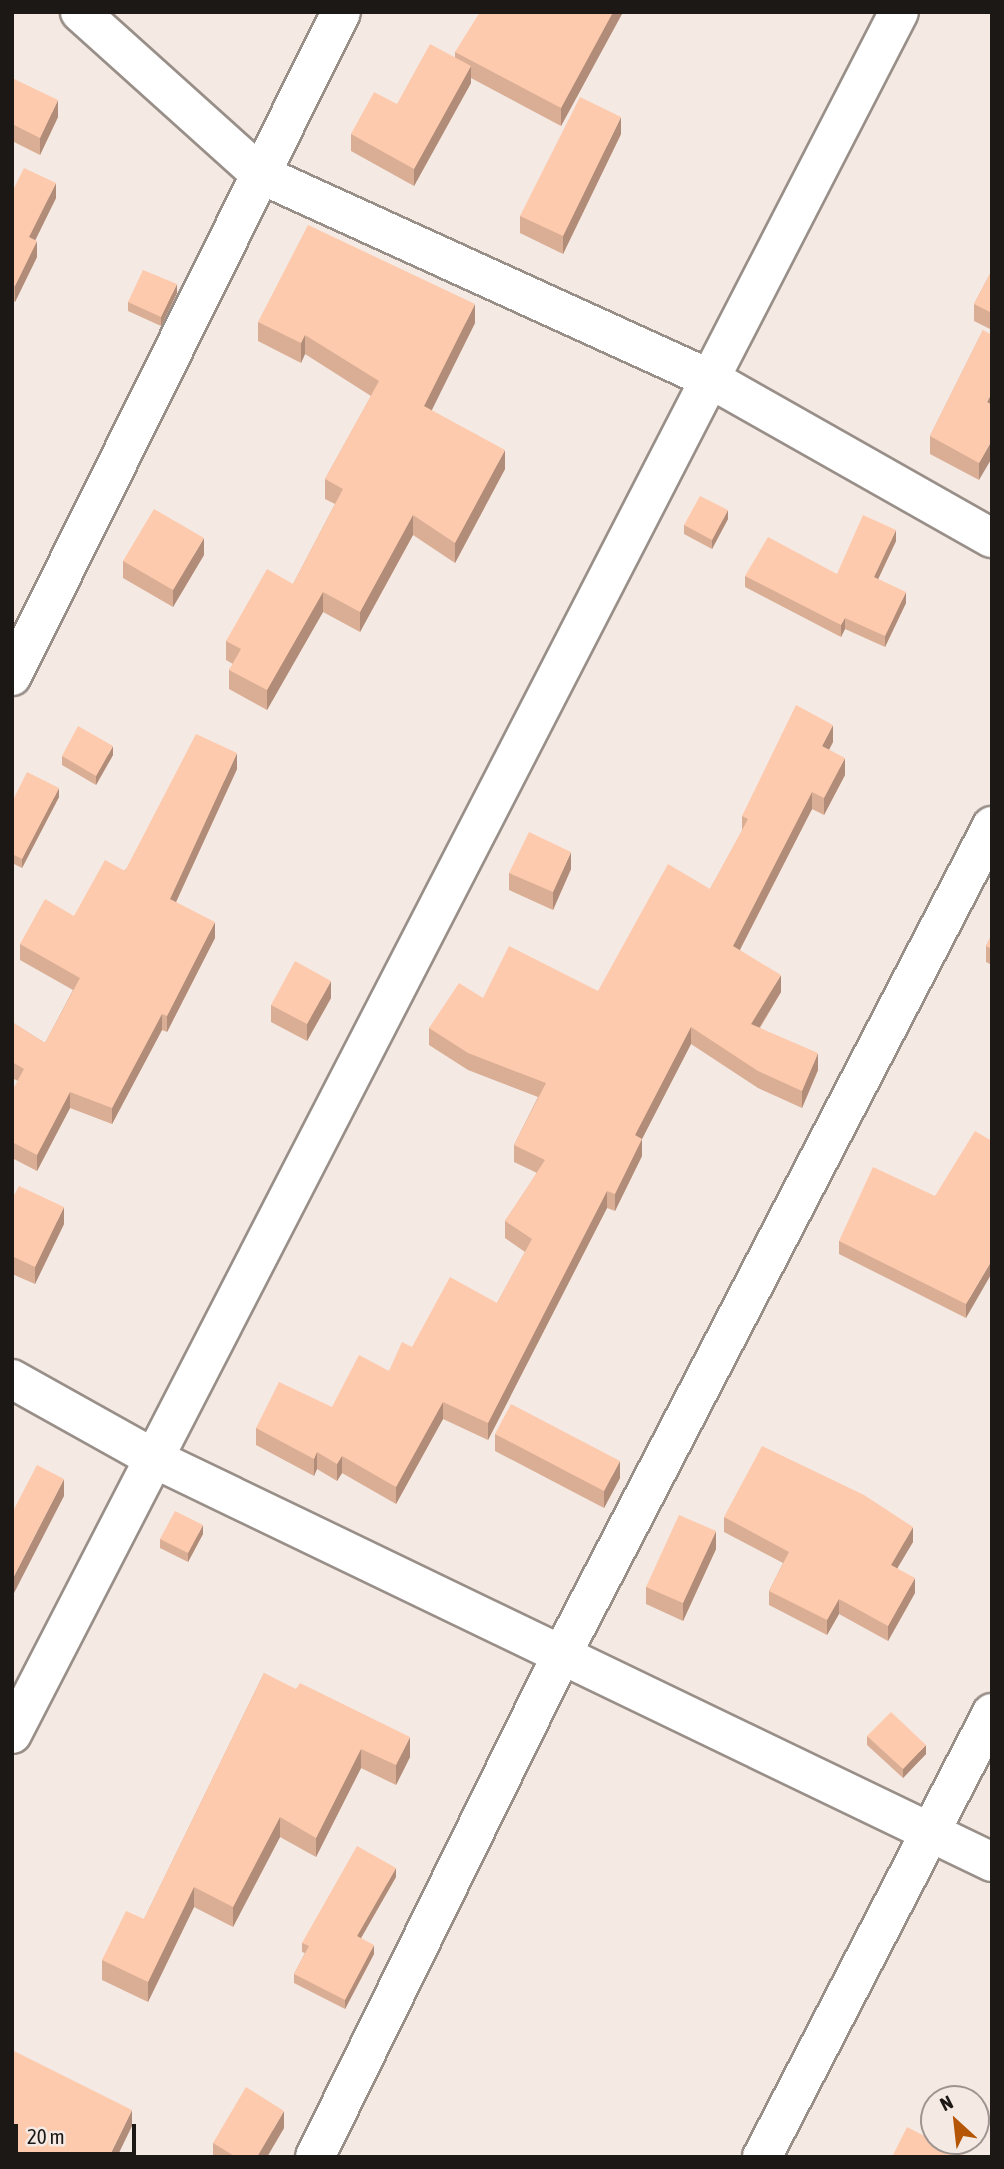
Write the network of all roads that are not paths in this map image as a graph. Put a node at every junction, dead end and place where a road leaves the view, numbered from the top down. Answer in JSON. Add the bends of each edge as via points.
{"nodes":[{"id":1,"x":80,"y":12,"type":"edge"},
{"id":2,"x":899,"y":12,"type":"edge"},
{"id":3,"x":333,"y":19,"type":"edge"},
{"id":4,"x":260,"y":174,"type":"junction"},
{"id":5,"x":713,"y":381,"type":"junction"},
{"id":6,"x":992,"y":538,"type":"edge"},
{"id":7,"x":12,"y":676,"type":"edge"},
{"id":8,"x":992,"y":826,"type":"edge"},
{"id":9,"x":12,"y":1379,"type":"edge"},
{"id":10,"x":158,"y":1460,"type":"junction"},
{"id":11,"x":562,"y":1654,"type":"junction"},
{"id":12,"x":992,"y":1713,"type":"edge"},
{"id":13,"x":12,"y":1734,"type":"edge"},
{"id":14,"x":931,"y":1829,"type":"junction"},
{"id":15,"x":992,"y":1862,"type":"edge"},
{"id":16,"x":315,"y":2157,"type":"edge"},
{"id":17,"x":762,"y":2157,"type":"edge"}],
"edges":[{"from":1,"to":4,"type":"street"},
{"from":2,"to":5,"type":"street"},
{"from":3,"to":4,"type":"street"},
{"from":4,"to":5,"type":"street"},
{"from":4,"to":7,"type":"street"},
{"from":5,"to":6,"type":"street"},
{"from":5,"to":10,"type":"street"},
{"from":8,"to":11,"type":"street"},
{"from":9,"to":10,"type":"street"},
{"from":10,"to":11,"type":"street"},
{"from":10,"to":13,"type":"street"},
{"from":11,"to":14,"type":"street"},
{"from":11,"to":16,"type":"street"},
{"from":12,"to":14,"type":"street"},
{"from":14,"to":15,"type":"street"},
{"from":14,"to":17,"type":"street"}]}
